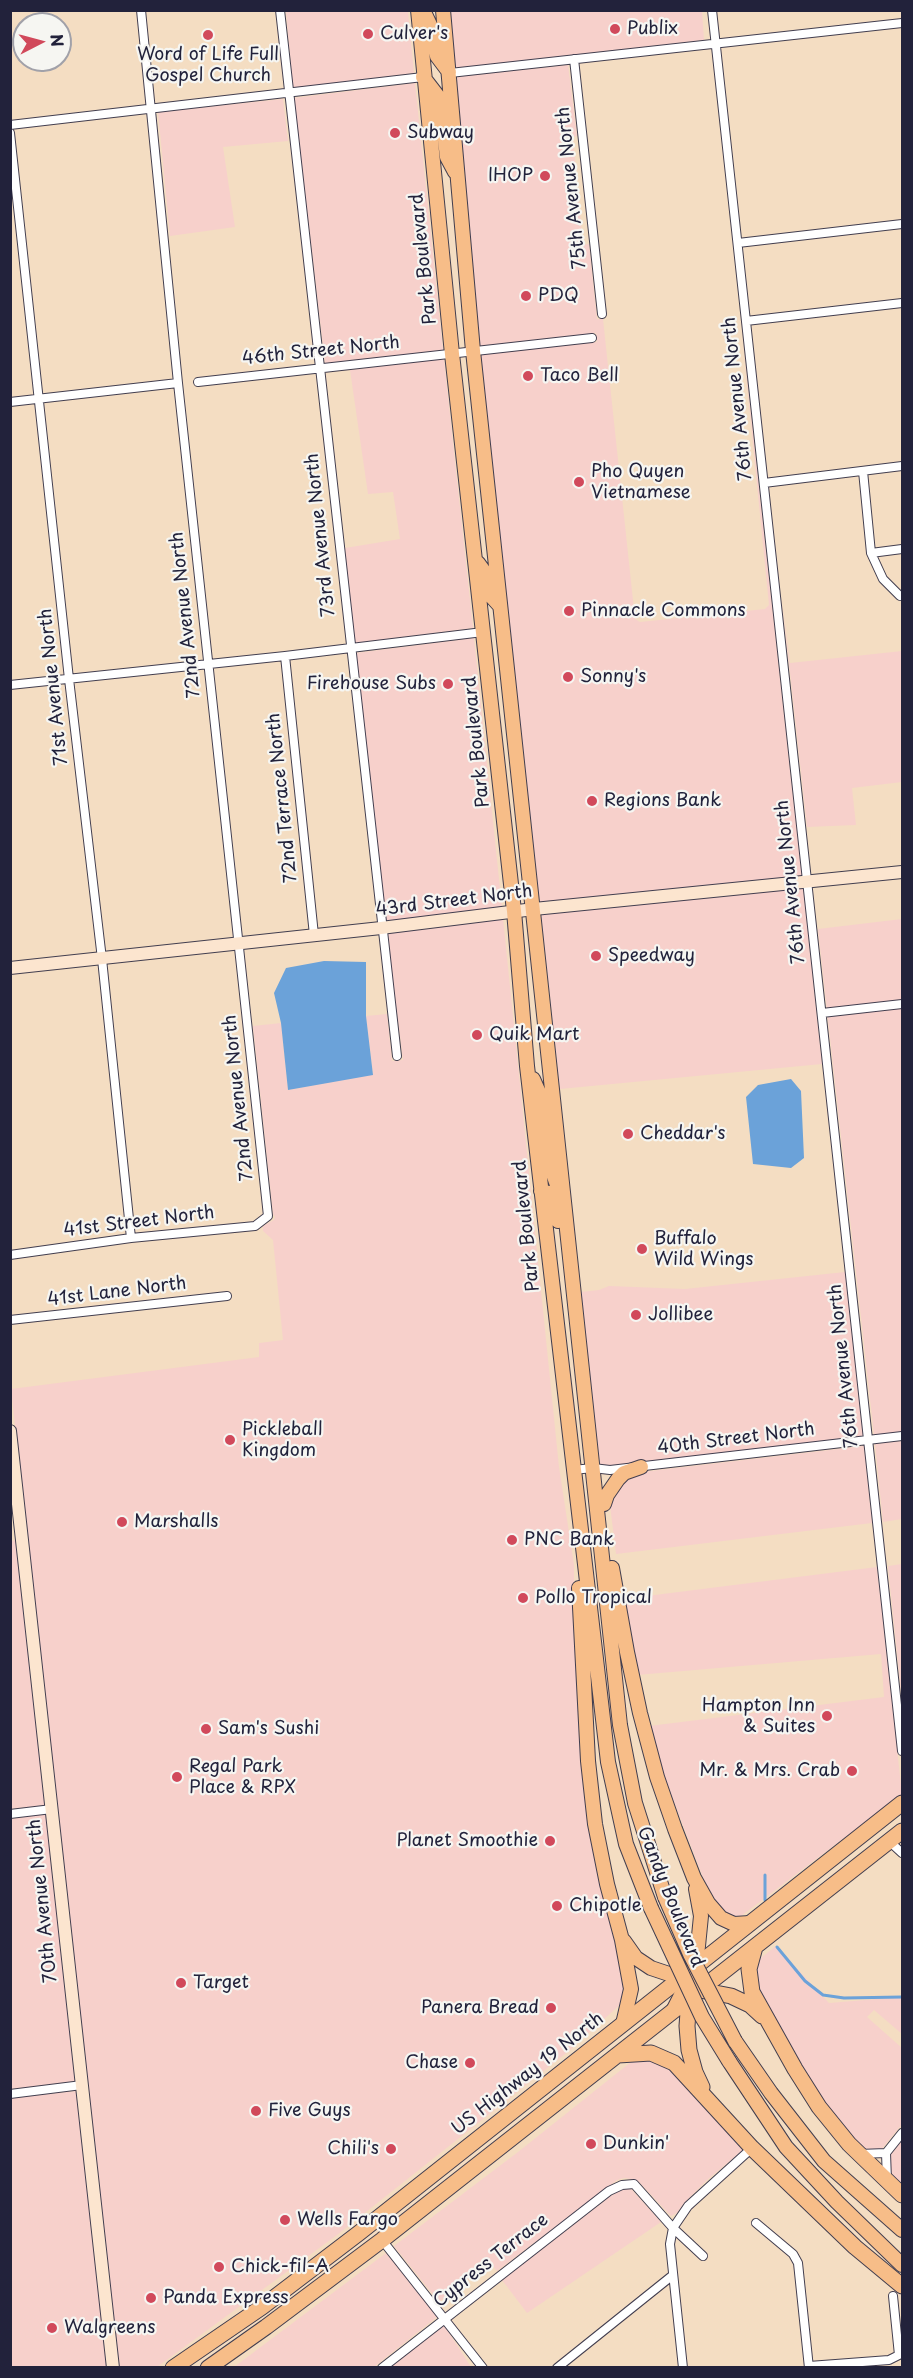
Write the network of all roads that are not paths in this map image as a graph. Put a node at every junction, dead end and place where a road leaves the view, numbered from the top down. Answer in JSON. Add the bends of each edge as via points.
{"nodes":[{"id":1,"x":141,"y":10,"type":"edge"},
{"id":2,"x":280,"y":10,"type":"edge"},
{"id":3,"x":418,"y":10,"type":"edge"},
{"id":4,"x":423,"y":10,"type":"edge"},
{"id":5,"x":444,"y":10,"type":"edge"},
{"id":6,"x":712,"y":10,"type":"edge"},
{"id":7,"x":903,"y":23,"type":"edge"},
{"id":8,"x":716,"y":44,"type":"junction"},
{"id":9,"x":574,"y":59,"type":"junction"},
{"id":10,"x":450,"y":73,"type":"junction"},
{"id":11,"x":423,"y":77,"type":"junction"},
{"id":12,"x":288,"y":94,"type":"junction"},
{"id":13,"x":153,"y":108,"type":"junction"},
{"id":14,"x":10,"y":125,"type":"edge"},
{"id":15,"x":10,"y":133,"type":"edge"},
{"id":16,"x":459,"y":179,"type":"junction"},
{"id":17,"x":903,"y":224,"type":"edge"},
{"id":18,"x":738,"y":243,"type":"junction"},
{"id":19,"x":903,"y":303,"type":"edge"},
{"id":20,"x":602,"y":314,"type":"dead end"},
{"id":21,"x":746,"y":321,"type":"junction"},
{"id":22,"x":592,"y":338,"type":"dead end"},
{"id":23,"x":473,"y":351,"type":"junction"},
{"id":24,"x":452,"y":354,"type":"junction"},
{"id":25,"x":320,"y":368,"type":"junction"},
{"id":26,"x":198,"y":382,"type":"dead end"},
{"id":27,"x":178,"y":383,"type":"junction"},
{"id":28,"x":39,"y":399,"type":"junction"},
{"id":29,"x":10,"y":402,"type":"edge"},
{"id":30,"x":903,"y":466,"type":"edge"},
{"id":31,"x":863,"y":471,"type":"junction"},
{"id":32,"x":764,"y":483,"type":"junction"},
{"id":33,"x":903,"y":549,"type":"edge"},
{"id":34,"x":871,"y":553,"type":"junction"},
{"id":35,"x":475,"y":559,"type":"junction"},
{"id":36,"x":900,"y":596,"type":"dead end"},
{"id":37,"x":501,"y":607,"type":"junction"},
{"id":38,"x":483,"y":632,"type":"junction"},
{"id":39,"x":350,"y":648,"type":"junction"},
{"id":40,"x":285,"y":656,"type":"junction"},
{"id":41,"x":208,"y":664,"type":"junction"},
{"id":42,"x":509,"y":678,"type":"junction"},
{"id":43,"x":69,"y":679,"type":"junction"},
{"id":44,"x":10,"y":685,"type":"edge"},
{"id":45,"x":903,"y":872,"type":"edge"},
{"id":46,"x":808,"y":882,"type":"junction"},
{"id":47,"x":534,"y":909,"type":"junction"},
{"id":48,"x":514,"y":911,"type":"junction"},
{"id":49,"x":381,"y":928,"type":"junction"},
{"id":50,"x":314,"y":936,"type":"junction"},
{"id":51,"x":239,"y":944,"type":"junction"},
{"id":52,"x":102,"y":958,"type":"junction"},
{"id":53,"x":10,"y":968,"type":"edge"},
{"id":54,"x":903,"y":1004,"type":"edge"},
{"id":55,"x":822,"y":1013,"type":"junction"},
{"id":56,"x":397,"y":1056,"type":"dead end"},
{"id":57,"x":527,"y":1066,"type":"junction"},
{"id":58,"x":562,"y":1184,"type":"junction"},
{"id":59,"x":541,"y":1191,"type":"junction"},
{"id":60,"x":268,"y":1216,"type":"joint"},
{"id":61,"x":130,"y":1238,"type":"junction"},
{"id":62,"x":10,"y":1255,"type":"edge"},
{"id":63,"x":227,"y":1296,"type":"dead end"},
{"id":64,"x":10,"y":1320,"type":"edge"},
{"id":65,"x":580,"y":1344,"type":"junction"},
{"id":66,"x":10,"y":1431,"type":"edge"},
{"id":67,"x":903,"y":1437,"type":"edge"},
{"id":68,"x":869,"y":1440,"type":"junction"},
{"id":69,"x":641,"y":1467,"type":"junction"},
{"id":70,"x":594,"y":1468,"type":"junction"},
{"id":71,"x":573,"y":1470,"type":"junction"},
{"id":72,"x":604,"y":1504,"type":"junction"},
{"id":73,"x":578,"y":1514,"type":"junction"},
{"id":74,"x":16,"y":1535,"type":"edge"},
{"id":75,"x":903,"y":1751,"type":"edge"},
{"id":76,"x":903,"y":1803,"type":"edge"},
{"id":77,"x":52,"y":1809,"type":"junction"},
{"id":78,"x":10,"y":1814,"type":"edge"},
{"id":79,"x":903,"y":1831,"type":"edge"},
{"id":80,"x":889,"y":1841,"type":"junction"},
{"id":81,"x":903,"y":1853,"type":"edge"},
{"id":82,"x":694,"y":1878,"type":"junction"},
{"id":83,"x":750,"y":1923,"type":"junction"},
{"id":84,"x":622,"y":1940,"type":"junction"},
{"id":85,"x":755,"y":1947,"type":"junction"},
{"id":86,"x":691,"y":1985,"type":"junction"},
{"id":87,"x":769,"y":2022,"type":"junction"},
{"id":88,"x":623,"y":2024,"type":"junction"},
{"id":89,"x":618,"y":2055,"type":"junction"},
{"id":90,"x":82,"y":2085,"type":"junction"},
{"id":91,"x":10,"y":2094,"type":"edge"},
{"id":92,"x":709,"y":2100,"type":"junction"},
{"id":93,"x":903,"y":2133,"type":"edge"},
{"id":94,"x":753,"y":2148,"type":"junction"},
{"id":95,"x":886,"y":2153,"type":"junction"},
{"id":96,"x":859,"y":2154,"type":"junction"},
{"id":97,"x":887,"y":2181,"type":"junction"},
{"id":98,"x":903,"y":2195,"type":"edge"},
{"id":99,"x":398,"y":2201,"type":"junction"},
{"id":100,"x":373,"y":2221,"type":"junction"},
{"id":101,"x":756,"y":2223,"type":"dead end"},
{"id":102,"x":673,"y":2228,"type":"junction"},
{"id":103,"x":903,"y":2230,"type":"edge"},
{"id":104,"x":382,"y":2240,"type":"junction"},
{"id":105,"x":703,"y":2256,"type":"dead end"},
{"id":106,"x":903,"y":2265,"type":"edge"},
{"id":107,"x":347,"y":2266,"type":"junction"},
{"id":108,"x":673,"y":2275,"type":"junction"},
{"id":109,"x":898,"y":2291,"type":"edge"},
{"id":110,"x":445,"y":2318,"type":"junction"},
{"id":111,"x":113,"y":2367,"type":"edge"},
{"id":112,"x":173,"y":2367,"type":"edge"},
{"id":113,"x":208,"y":2367,"type":"edge"},
{"id":114,"x":382,"y":2367,"type":"edge"},
{"id":115,"x":483,"y":2367,"type":"edge"},
{"id":116,"x":557,"y":2367,"type":"edge"},
{"id":117,"x":683,"y":2367,"type":"edge"},
{"id":118,"x":809,"y":2367,"type":"edge"}],
"edges":[{"from":1,"to":13,"type":"street","name":"72nd Avenue North"},
{"from":2,"to":12,"type":"street","name":"73rd Avenue North"},
{"from":3,"to":11,"type":"main road","name":"Park Boulevard"},
{"from":4,"to":10,"type":"main road","via":[[437,56]]},
{"from":5,"to":10,"type":"main road"},
{"from":6,"to":8,"type":"street","name":"76th Avenue North"},
{"from":7,"to":8,"type":"street"},
{"from":8,"to":9,"type":"street"},
{"from":8,"to":18,"type":"street","name":"76th Avenue North"},
{"from":9,"to":10,"type":"street"},
{"from":9,"to":20,"type":"street","name":"75th Avenue North"},
{"from":10,"to":16,"type":"main road"},
{"from":11,"to":12,"type":"street"},
{"from":11,"to":16,"type":"main road","via":[[440,99],[447,157]]},
{"from":11,"to":24,"type":"main road","name":"Park Boulevard"},
{"from":12,"to":13,"type":"street"},
{"from":12,"to":25,"type":"street","name":"73rd Avenue North"},
{"from":13,"to":14,"type":"street"},
{"from":13,"to":27,"type":"street","name":"72nd Avenue North"},
{"from":15,"to":28,"type":"street","name":"71st Avenue North"},
{"from":16,"to":23,"type":"main road"},
{"from":17,"to":18,"type":"street"},
{"from":18,"to":21,"type":"street","name":"76th Avenue North"},
{"from":19,"to":21,"type":"street"},
{"from":21,"to":32,"type":"street","name":"76th Avenue North"},
{"from":22,"to":23,"type":"street","name":"46th Street North"},
{"from":23,"to":24,"type":"street","name":"46th Street North"},
{"from":23,"to":37,"type":"main road"},
{"from":24,"to":25,"type":"street","name":"46th Street North"},
{"from":24,"to":35,"type":"main road","name":"Park Boulevard"},
{"from":25,"to":26,"type":"street","name":"46th Street North"},
{"from":25,"to":39,"type":"street","name":"73rd Avenue North"},
{"from":27,"to":28,"type":"street"},
{"from":27,"to":41,"type":"street","name":"72nd Avenue North"},
{"from":28,"to":29,"type":"street"},
{"from":28,"to":43,"type":"street","name":"71st Avenue North"},
{"from":30,"to":31,"type":"street"},
{"from":31,"to":32,"type":"street"},
{"from":31,"to":34,"type":"street"},
{"from":32,"to":46,"type":"street","name":"76th Avenue North"},
{"from":33,"to":34,"type":"street"},
{"from":34,"to":36,"type":"street","via":[[883,579]]},
{"from":35,"to":37,"type":"main road","via":[[486,574],[491,596]]},
{"from":35,"to":38,"type":"main road","name":"Park Boulevard"},
{"from":37,"to":42,"type":"main road"},
{"from":38,"to":39,"type":"street"},
{"from":38,"to":42,"type":"main road","via":[[495,643],[501,669]]},
{"from":38,"to":48,"type":"main road","name":"Park Boulevard"},
{"from":39,"to":40,"type":"street"},
{"from":39,"to":49,"type":"street","name":"73rd Avenue North"},
{"from":40,"to":41,"type":"street"},
{"from":40,"to":50,"type":"street","name":"72nd Terrace North"},
{"from":41,"to":43,"type":"street"},
{"from":41,"to":51,"type":"street","name":"72nd Avenue North"},
{"from":42,"to":47,"type":"main road"},
{"from":43,"to":44,"type":"street"},
{"from":43,"to":52,"type":"street","name":"71st Avenue North"},
{"from":45,"to":46,"type":"street","name":"43rd Street North"},
{"from":46,"to":47,"type":"street","name":"43rd Street North"},
{"from":46,"to":55,"type":"street","name":"76th Avenue North"},
{"from":47,"to":48,"type":"street","name":"43rd Street North"},
{"from":47,"to":58,"type":"main road"},
{"from":48,"to":49,"type":"street","name":"43rd Street North"},
{"from":48,"to":57,"type":"main road","name":"Park Boulevard"},
{"from":49,"to":50,"type":"street","name":"43rd Street North"},
{"from":49,"to":56,"type":"street","name":"73rd Avenue North"},
{"from":50,"to":51,"type":"street","name":"43rd Street North"},
{"from":51,"to":52,"type":"street","name":"43rd Street North"},
{"from":51,"to":60,"type":"street","name":"72nd Avenue North"},
{"from":52,"to":53,"type":"street","name":"43rd Street North"},
{"from":52,"to":61,"type":"street","name":"71st Avenue North"},
{"from":54,"to":55,"type":"street"},
{"from":55,"to":68,"type":"street","name":"76th Avenue North"},
{"from":57,"to":58,"type":"main road","via":[[544,1104],[553,1176],[557,1185]]},
{"from":57,"to":59,"type":"main road","name":"Park Boulevard"},
{"from":58,"to":65,"type":"main road"},
{"from":59,"to":65,"type":"main road","via":[[549,1193],[556,1208],[568,1317]]},
{"from":59,"to":71,"type":"main road","name":"Park Boulevard"},
{"from":60,"to":61,"type":"street","name":"41st Street North","via":[[255,1226]]},
{"from":61,"to":62,"type":"street","name":"41st Street North"},
{"from":63,"to":64,"type":"street","name":"41st Lane North"},
{"from":65,"to":70,"type":"main road"},
{"from":66,"to":74,"type":"street","name":"70th Avenue North"},
{"from":67,"to":68,"type":"street","name":"40th Street North"},
{"from":68,"to":69,"type":"street","name":"40th Street North"},
{"from":68,"to":75,"type":"street","name":"76th Avenue North"},
{"from":69,"to":70,"type":"street","name":"40th Street North"},
{"from":69,"to":72,"type":"main road","via":[[618,1479]]},
{"from":70,"to":71,"type":"street","name":"40th Street North"},
{"from":70,"to":72,"type":"main road","via":[[602,1485]]},
{"from":70,"to":103,"type":"main road","name":"Gandy Boulevard","bridge":true,"via":[[620,1725],[635,1803],[665,1897],[735,2041],[771,2093],[824,2161]]},
{"from":71,"to":73,"type":"main road","name":"Gandy Boulevard"},
{"from":72,"to":82,"type":"main road","via":[[614,1580],[639,1706],[657,1777]]},
{"from":73,"to":84,"type":"main road","via":[[589,1771],[595,1824]]},
{"from":73,"to":106,"type":"main road","name":"Gandy Boulevard","bridge":true,"via":[[608,1762],[627,1844],[651,1908],[702,2017],[786,2147]]},
{"from":74,"to":77,"type":"street","name":"70th Avenue North"},
{"from":76,"to":83,"type":"highway"},
{"from":77,"to":78,"type":"street"},
{"from":77,"to":90,"type":"street","name":"70th Avenue North"},
{"from":79,"to":80,"type":"highway"},
{"from":80,"to":81,"type":"street"},
{"from":80,"to":85,"type":"highway"},
{"from":82,"to":83,"type":"main road","via":[[721,1918],[734,1924]]},
{"from":82,"to":86,"type":"main road","via":[[701,1916]]},
{"from":83,"to":86,"type":"highway","via":[[710,1956]]},
{"from":84,"to":86,"type":"main road","via":[[636,1958],[651,1968]]},
{"from":84,"to":88,"type":"main road","via":[[631,1989]]},
{"from":85,"to":86,"type":"highway","via":[[716,1978]]},
{"from":85,"to":87,"type":"highway","via":[[749,1980]]},
{"from":86,"to":87,"type":"highway","via":[[750,2005]]},
{"from":86,"to":88,"type":"highway","name":"US Highway 19 North","via":[[662,1993]]},
{"from":86,"to":89,"type":"highway","via":[[673,2011]]},
{"from":86,"to":92,"type":"highway","via":[[688,2050]]},
{"from":87,"to":96,"type":"highway","via":[[819,2107]]},
{"from":88,"to":99,"type":"highway","name":"US Highway 19 North"},
{"from":89,"to":92,"type":"highway","via":[[641,2052],[662,2056],[674,2063]]},
{"from":89,"to":104,"type":"highway"},
{"from":90,"to":91,"type":"street"},
{"from":90,"to":111,"type":"street","name":"70th Avenue North"},
{"from":92,"to":94,"type":"highway"},
{"from":93,"to":95,"type":"street"},
{"from":94,"to":102,"type":"street","via":[[688,2206]]},
{"from":94,"to":109,"type":"highway"},
{"from":95,"to":96,"type":"street"},
{"from":95,"to":97,"type":"street"},
{"from":96,"to":97,"type":"highway"},
{"from":97,"to":98,"type":"highway"},
{"from":99,"to":100,"type":"highway","name":"US Highway 19 North"},
{"from":99,"to":104,"type":"highway","via":[[382,2229]]},
{"from":100,"to":107,"type":"highway"},
{"from":100,"to":112,"type":"highway","name":"US Highway 19 North","via":[[262,2307]]},
{"from":101,"to":118,"type":"street","via":[[793,2254],[798,2263]]},
{"from":102,"to":105,"type":"street"},
{"from":102,"to":108,"type":"street"},
{"from":102,"to":110,"type":"street","name":"Cypress Terrace","via":[[634,2184],[622,2185],[609,2191]]},
{"from":104,"to":107,"type":"highway"},
{"from":104,"to":110,"type":"street"},
{"from":107,"to":113,"type":"highway"},
{"from":108,"to":116,"type":"street"},
{"from":108,"to":117,"type":"street"},
{"from":109,"to":118,"type":"street","via":[[899,2355],[889,2360]]},
{"from":110,"to":114,"type":"street","name":"Cypress Terrace"},
{"from":110,"to":115,"type":"street"}]}
